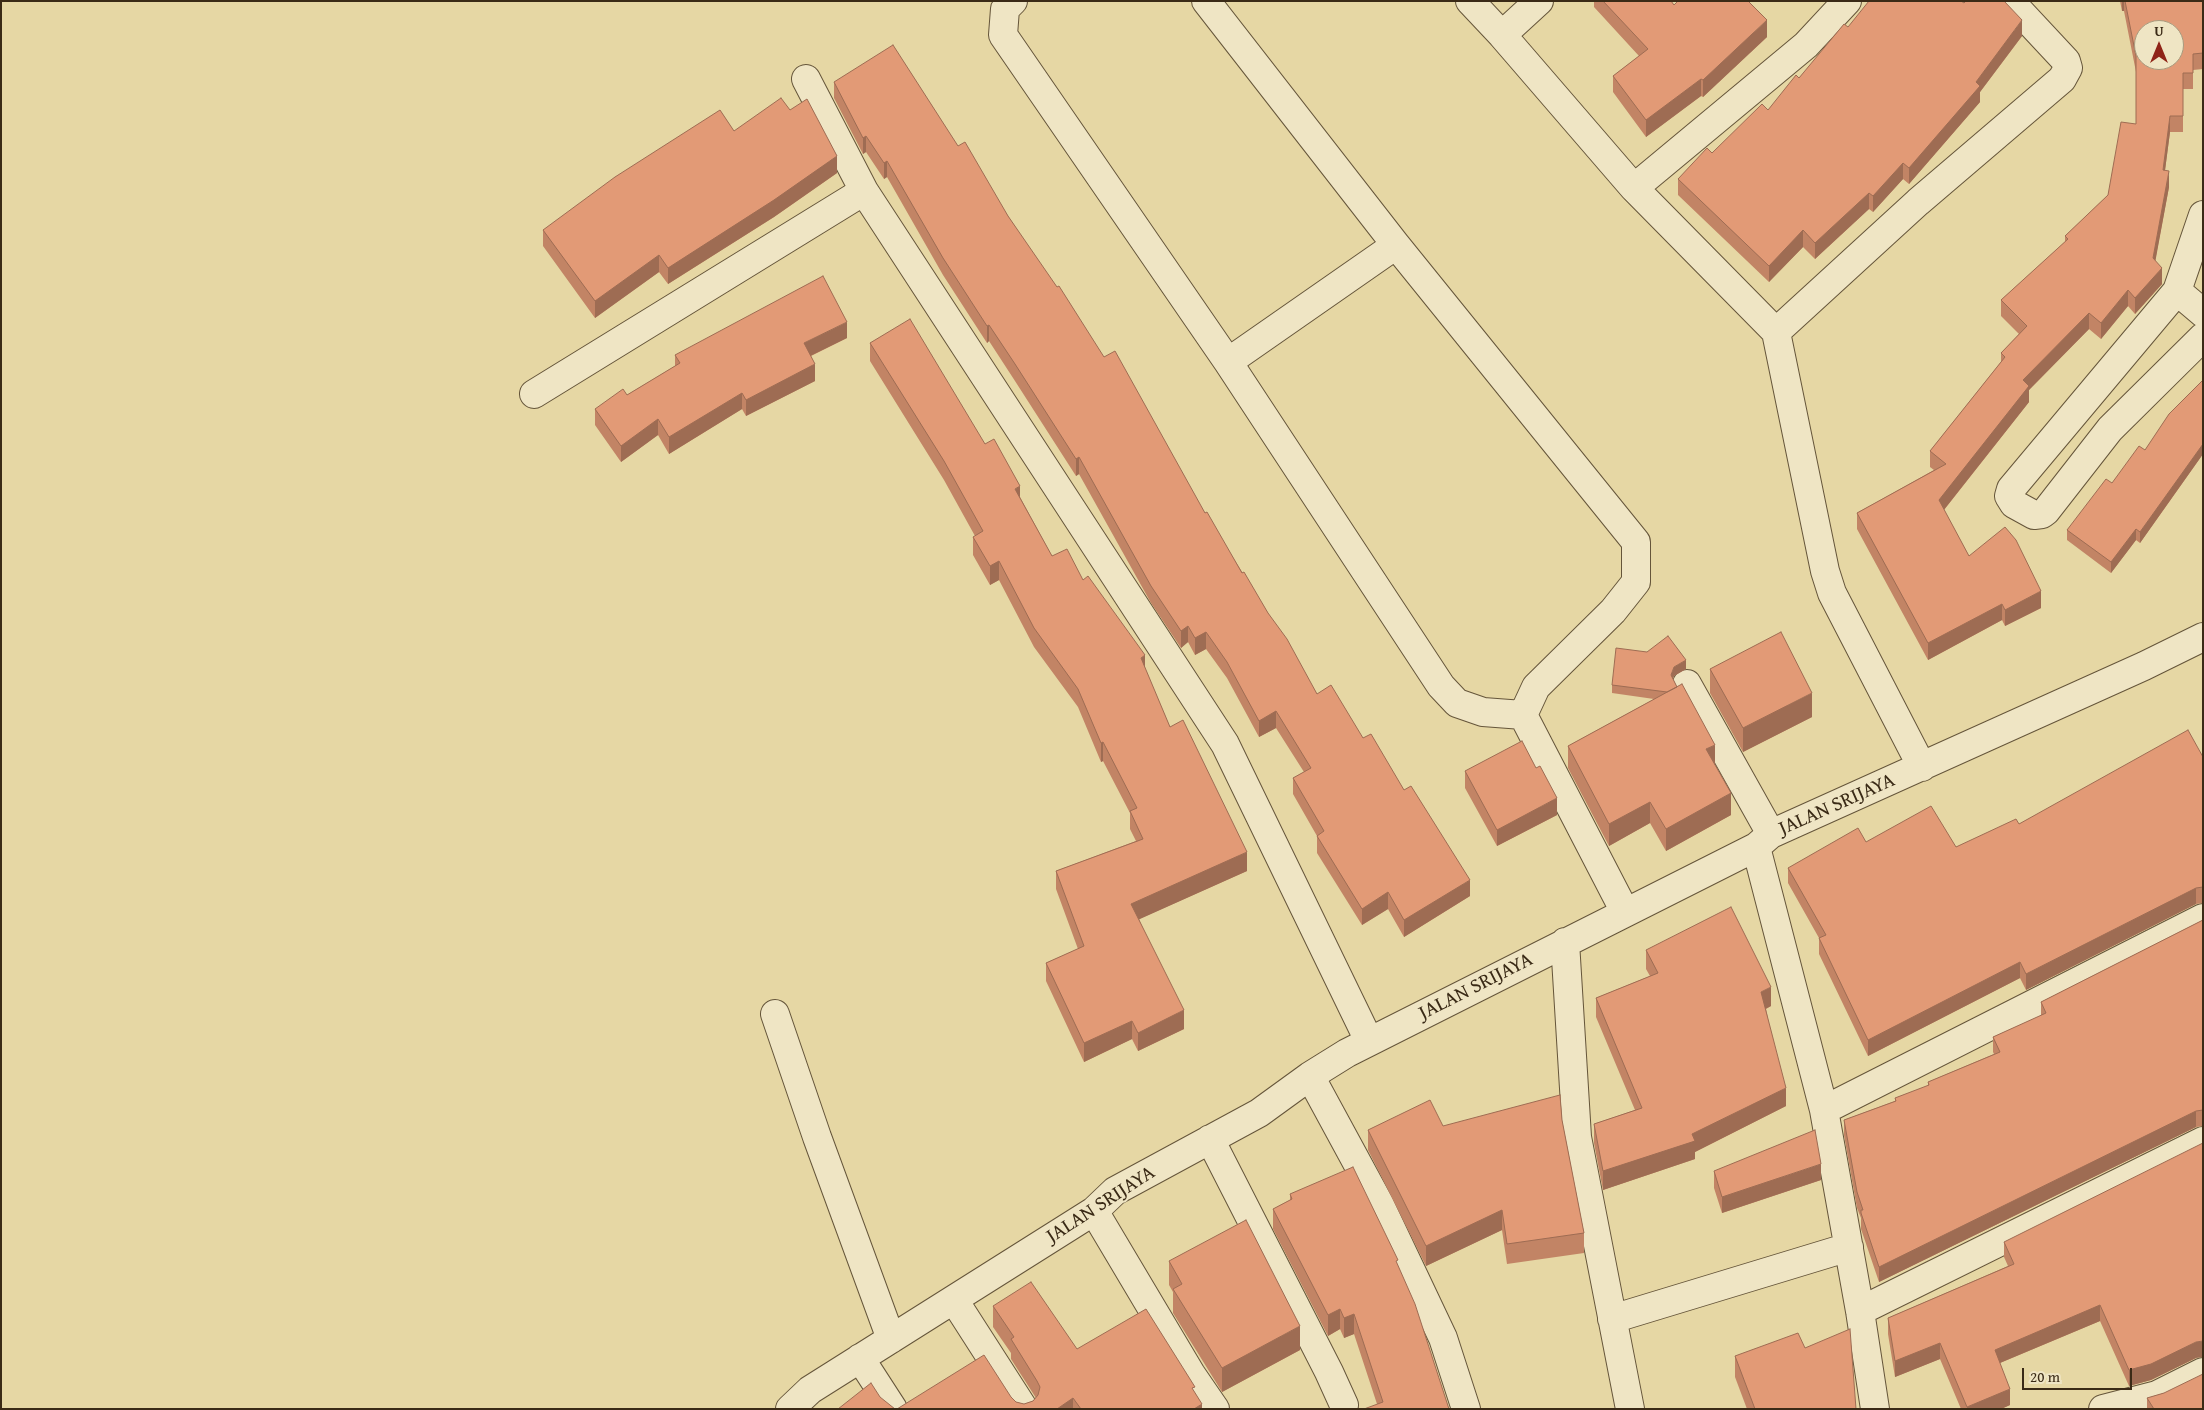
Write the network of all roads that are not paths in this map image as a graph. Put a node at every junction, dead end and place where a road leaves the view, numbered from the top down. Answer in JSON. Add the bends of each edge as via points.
{"nodes":[{"id":1,"x":1013,"y":1,"type":"edge"},
{"id":2,"x":1206,"y":1,"type":"edge"},
{"id":3,"x":1470,"y":1,"type":"edge"},
{"id":4,"x":1539,"y":1,"type":"edge"},
{"id":5,"x":1846,"y":1,"type":"edge"},
{"id":6,"x":2010,"y":1,"type":"edge"},
{"id":7,"x":1502,"y":35,"type":"junction"},
{"id":8,"x":806,"y":79,"type":"dead end"},
{"id":9,"x":1634,"y":188,"type":"junction"},
{"id":10,"x":864,"y":191,"type":"junction"},
{"id":11,"x":2203,"y":215,"type":"edge"},
{"id":12,"x":1396,"y":245,"type":"junction"},
{"id":13,"x":2177,"y":290,"type":"junction"},
{"id":14,"x":2203,"y":313,"type":"edge"},
{"id":15,"x":1776,"y":332,"type":"junction"},
{"id":16,"x":2203,"y":337,"type":"edge"},
{"id":17,"x":1228,"y":362,"type":"junction"},
{"id":18,"x":534,"y":394,"type":"dead end"},
{"id":19,"x":2203,"y":637,"type":"edge"},
{"id":20,"x":1687,"y":684,"type":"dead end"},
{"id":21,"x":1523,"y":715,"type":"junction"},
{"id":22,"x":1922,"y":767,"type":"junction"},
{"id":23,"x":1764,"y":841,"type":"junction"},
{"id":24,"x":1626,"y":912,"type":"junction"},
{"id":25,"x":2203,"y":918,"type":"edge"},
{"id":26,"x":1565,"y":942,"type":"junction"},
{"id":27,"x":775,"y":1014,"type":"dead end"},
{"id":28,"x":1369,"y":1041,"type":"junction"},
{"id":29,"x":1310,"y":1076,"type":"junction"},
{"id":30,"x":1824,"y":1110,"type":"junction"},
{"id":31,"x":1210,"y":1139,"type":"junction"},
{"id":32,"x":2203,"y":1141,"type":"edge"},
{"id":33,"x":1094,"y":1211,"type":"junction"},
{"id":34,"x":1849,"y":1247,"type":"junction"},
{"id":35,"x":954,"y":1300,"type":"junction"},
{"id":36,"x":1860,"y":1311,"type":"junction"},
{"id":37,"x":1612,"y":1319,"type":"junction"},
{"id":38,"x":891,"y":1339,"type":"junction"},
{"id":39,"x":860,"y":1358,"type":"junction"},
{"id":40,"x":2203,"y":1372,"type":"edge"},
{"id":41,"x":1344,"y":1406,"type":"dead end"},
{"id":42,"x":790,"y":1409,"type":"edge"},
{"id":43,"x":893,"y":1409,"type":"edge"},
{"id":44,"x":1024,"y":1409,"type":"edge"},
{"id":45,"x":1214,"y":1409,"type":"edge"},
{"id":46,"x":1466,"y":1409,"type":"edge"},
{"id":47,"x":1630,"y":1409,"type":"edge"},
{"id":48,"x":1875,"y":1409,"type":"edge"},
{"id":49,"x":2103,"y":1409,"type":"edge"}],
"edges":[{"from":1,"to":17,"type":"street","via":[[1005,9],[1003,35]]},
{"from":2,"to":12,"type":"street"},
{"from":3,"to":7,"type":"street"},
{"from":4,"to":7,"type":"street"},
{"from":5,"to":9,"type":"street","via":[[1806,46]]},
{"from":6,"to":15,"type":"street","via":[[2066,61],[2068,68],[2062,79],[1918,202]]},
{"from":7,"to":9,"type":"street"},
{"from":8,"to":10,"type":"street"},
{"from":9,"to":15,"type":"street"},
{"from":10,"to":18,"type":"street"},
{"from":10,"to":28,"type":"street","via":[[1225,744]]},
{"from":11,"to":13,"type":"street"},
{"from":12,"to":17,"type":"street"},
{"from":12,"to":21,"type":"street","via":[[1636,542],[1636,582],[1613,610],[1536,687]]},
{"from":13,"to":14,"type":"street"},
{"from":13,"to":16,"type":"street","via":[[2011,489],[2009,496],[2014,504],[2034,515],[2046,511],[2110,429]]},
{"from":15,"to":22,"type":"street","via":[[1832,593]]},
{"from":17,"to":21,"type":"street","via":[[1441,686],[1457,703],[1483,712]]},
{"from":19,"to":22,"type":"street","name":"JALAN SRIJAYA"},
{"from":20,"to":23,"type":"street"},
{"from":21,"to":24,"type":"street"},
{"from":22,"to":23,"type":"street","name":"JALAN SRIJAYA"},
{"from":23,"to":24,"type":"street","name":"JALAN SRIJAYA"},
{"from":23,"to":30,"type":"street"},
{"from":24,"to":26,"type":"street","name":"JALAN SRIJAYA"},
{"from":25,"to":30,"type":"street"},
{"from":26,"to":28,"type":"street","name":"JALAN SRIJAYA"},
{"from":26,"to":37,"type":"street","via":[[1577,1137]]},
{"from":27,"to":38,"type":"street","via":[[816,1137]]},
{"from":28,"to":29,"type":"street","name":"JALAN SRIJAYA"},
{"from":29,"to":31,"type":"street","name":"JALAN SRIJAYA","via":[[1259,1113]]},
{"from":29,"to":46,"type":"street","via":[[1380,1205],[1439,1329]]},
{"from":30,"to":34,"type":"street"},
{"from":31,"to":33,"type":"street","name":"JALAN SRIJAYA","via":[[1115,1191]]},
{"from":31,"to":41,"type":"street"},
{"from":32,"to":36,"type":"street"},
{"from":33,"to":35,"type":"street","name":"JALAN SRIJAYA"},
{"from":33,"to":45,"type":"street"},
{"from":34,"to":36,"type":"street"},
{"from":34,"to":37,"type":"street"},
{"from":35,"to":38,"type":"street","name":"JALAN SRIJAYA"},
{"from":35,"to":44,"type":"street"},
{"from":36,"to":48,"type":"street"},
{"from":37,"to":47,"type":"street"},
{"from":38,"to":39,"type":"street","name":"JALAN SRIJAYA"},
{"from":39,"to":42,"type":"street","name":"JALAN SRIJAYA","via":[[810,1390]]},
{"from":39,"to":43,"type":"street"},
{"from":40,"to":49,"type":"street","via":[[2157,1395]]}]}
